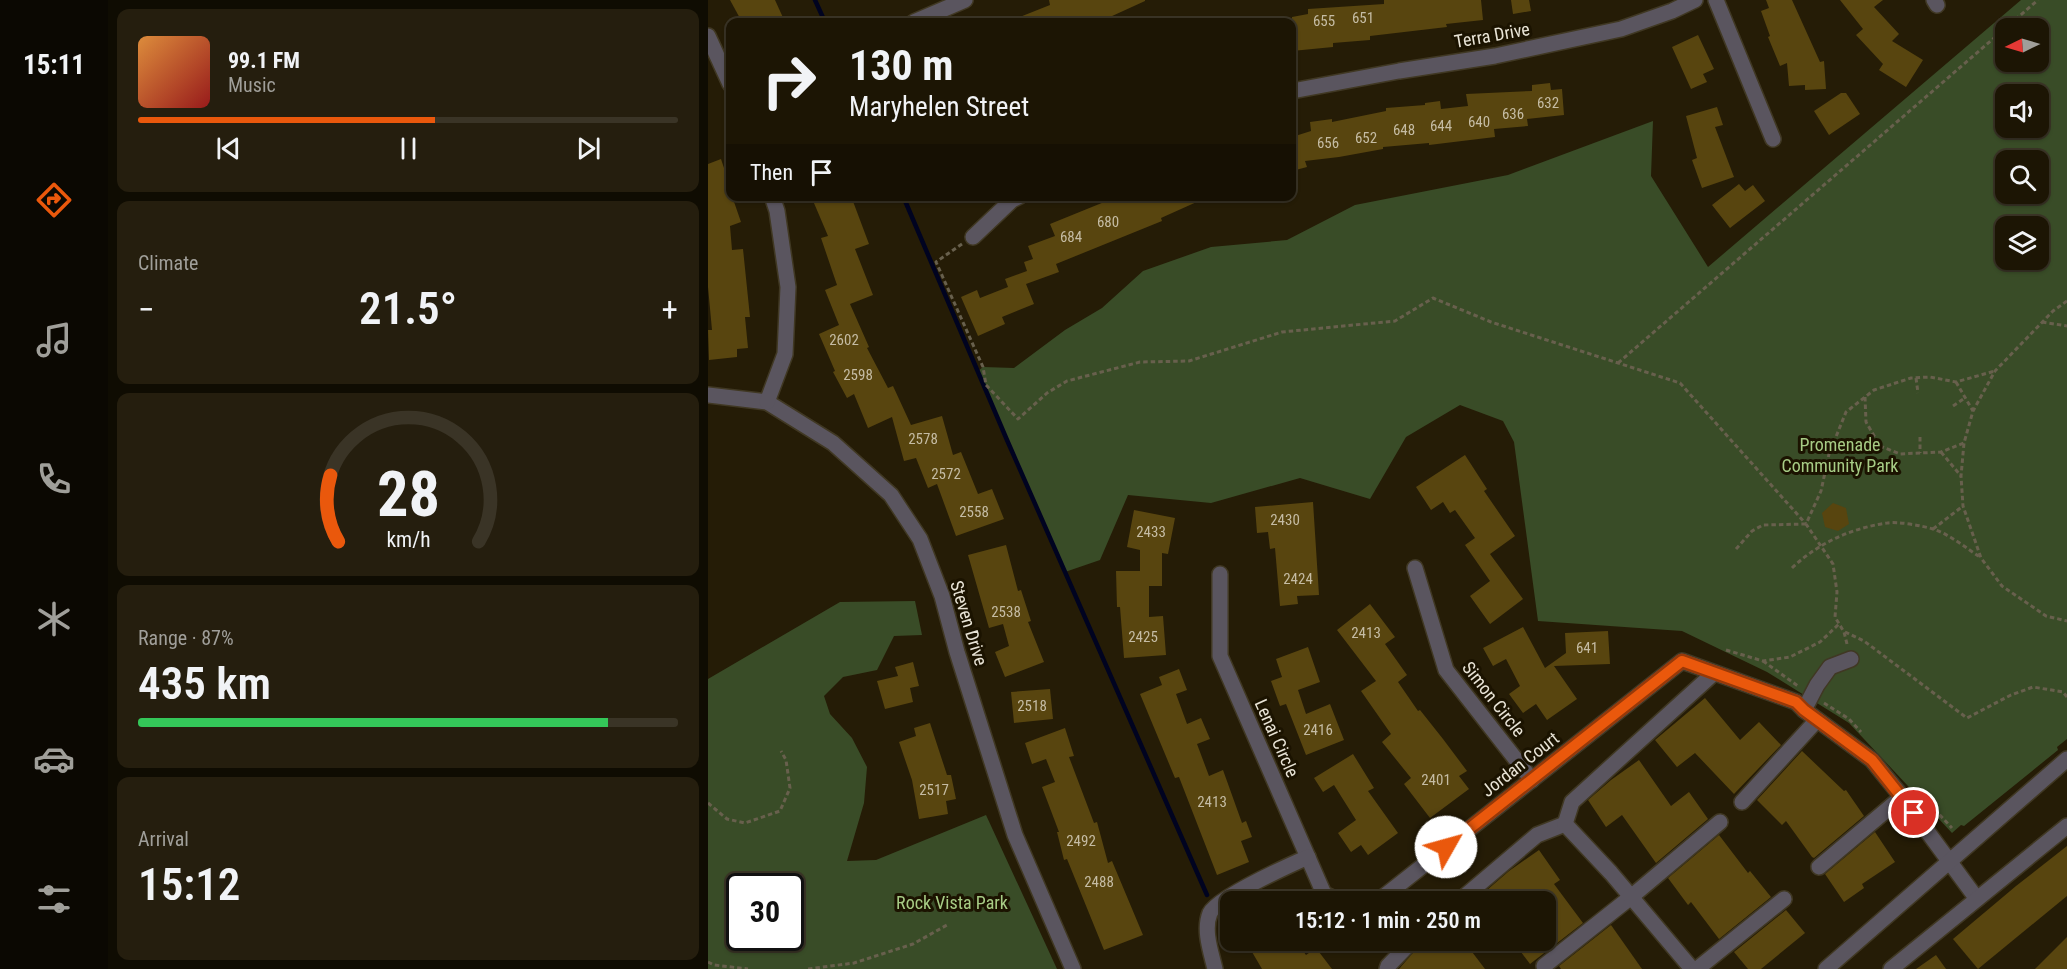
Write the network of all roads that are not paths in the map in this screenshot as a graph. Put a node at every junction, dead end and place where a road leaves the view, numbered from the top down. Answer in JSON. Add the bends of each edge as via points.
{"nodes":[{"id":1,"x":926,"y":0,"type":"edge"},
{"id":2,"x":965,"y":0,"type":"edge"},
{"id":3,"x":1695,"y":0,"type":"edge"},
{"id":4,"x":1716,"y":0,"type":"edge"},
{"id":5,"x":934,"y":18,"type":"edge"},
{"id":6,"x":936,"y":18,"type":"edge"},
{"id":7,"x":708,"y":36,"type":"edge"},
{"id":8,"x":726,"y":75,"type":"edge"},
{"id":9,"x":1296,"y":90,"type":"edge"},
{"id":10,"x":1773,"y":139,"type":"dead end"},
{"id":11,"x":774,"y":201,"type":"edge"},
{"id":12,"x":1011,"y":201,"type":"edge"},
{"id":13,"x":973,"y":237,"type":"road end"},
{"id":14,"x":708,"y":395,"type":"edge"},
{"id":15,"x":767,"y":402,"type":"junction"},
{"id":16,"x":1415,"y":568,"type":"dead end"},
{"id":17,"x":1220,"y":574,"type":"dead end"},
{"id":18,"x":1851,"y":659,"type":"road end"},
{"id":19,"x":1714,"y":673,"type":"junction"},
{"id":20,"x":1804,"y":710,"type":"junction"},
{"id":21,"x":1817,"y":720,"type":"junction"},
{"id":22,"x":2067,"y":759,"type":"edge"},
{"id":23,"x":1532,"y":780,"type":"junction"},
{"id":24,"x":1902,"y":797,"type":"junction"},
{"id":25,"x":1742,"y":802,"type":"dead end"},
{"id":26,"x":1720,"y":822,"type":"dead end"},
{"id":27,"x":1565,"y":824,"type":"junction"},
{"id":28,"x":2067,"y":826,"type":"edge"},
{"id":29,"x":1308,"y":857,"type":"junction"},
{"id":30,"x":1949,"y":861,"type":"junction"},
{"id":31,"x":1819,"y":867,"type":"dead end"},
{"id":32,"x":1323,"y":891,"type":"edge"},
{"id":33,"x":1391,"y":891,"type":"edge"},
{"id":34,"x":1471,"y":891,"type":"edge"},
{"id":35,"x":1631,"y":897,"type":"junction"},
{"id":36,"x":1784,"y":899,"type":"dead end"},
{"id":37,"x":1977,"y":899,"type":"junction"},
{"id":38,"x":1402,"y":951,"type":"edge"},
{"id":39,"x":1544,"y":966,"type":"dead end"},
{"id":40,"x":1073,"y":969,"type":"edge"},
{"id":41,"x":1215,"y":969,"type":"edge"},
{"id":42,"x":1387,"y":969,"type":"edge"},
{"id":43,"x":1692,"y":969,"type":"edge"},
{"id":44,"x":1697,"y":969,"type":"edge"},
{"id":45,"x":1826,"y":969,"type":"edge"},
{"id":46,"x":1891,"y":969,"type":"edge"}],
"edges":[{"from":1,"to":5,"type":"street"},
{"from":2,"to":6,"type":"street"},
{"from":3,"to":9,"type":"street","name":"Terra Drive","via":[[1621,29],[1495,56]]},
{"from":4,"to":10,"type":"street"},
{"from":7,"to":8,"type":"street"},
{"from":11,"to":15,"type":"street","via":[[788,287],[785,354]]},
{"from":12,"to":13,"type":"street"},
{"from":14,"to":15,"type":"street","name":"Steven Drive"},
{"from":15,"to":40,"type":"street","name":"Steven Drive","via":[[833,444],[891,495],[920,539],[942,596],[1015,836]]},
{"from":16,"to":23,"type":"street","name":"Simon Circle","via":[[1446,670]]},
{"from":17,"to":29,"type":"street","name":"Lenai Circle","via":[[1220,656]]},
{"from":18,"to":20,"type":"street","via":[[1830,667]]},
{"from":19,"to":20,"type":"street","via":[[1796,702]]},
{"from":19,"to":23,"type":"street","name":"Jordan Court","via":[[1682,661]]},
{"from":19,"to":27,"type":"street","via":[[1572,802]]},
{"from":20,"to":21,"type":"street"},
{"from":21,"to":24,"type":"street","via":[[1872,760]]},
{"from":21,"to":25,"type":"street"},
{"from":22,"to":30,"type":"street"},
{"from":23,"to":33,"type":"street","name":"Jordan Court"},
{"from":24,"to":30,"type":"street"},
{"from":24,"to":31,"type":"street"},
{"from":26,"to":35,"type":"street"},
{"from":27,"to":34,"type":"street","via":[[1538,835]]},
{"from":27,"to":35,"type":"street"},
{"from":28,"to":37,"type":"street"},
{"from":29,"to":32,"type":"street","name":"Lenai Circle"},
{"from":29,"to":41,"type":"street","via":[[1221,902],[1211,912],[1208,938]]},
{"from":30,"to":37,"type":"street"},
{"from":30,"to":45,"type":"street"},
{"from":35,"to":39,"type":"street"},
{"from":35,"to":43,"type":"street"},
{"from":36,"to":44,"type":"street"},
{"from":37,"to":46,"type":"street"},
{"from":38,"to":42,"type":"street"}]}
